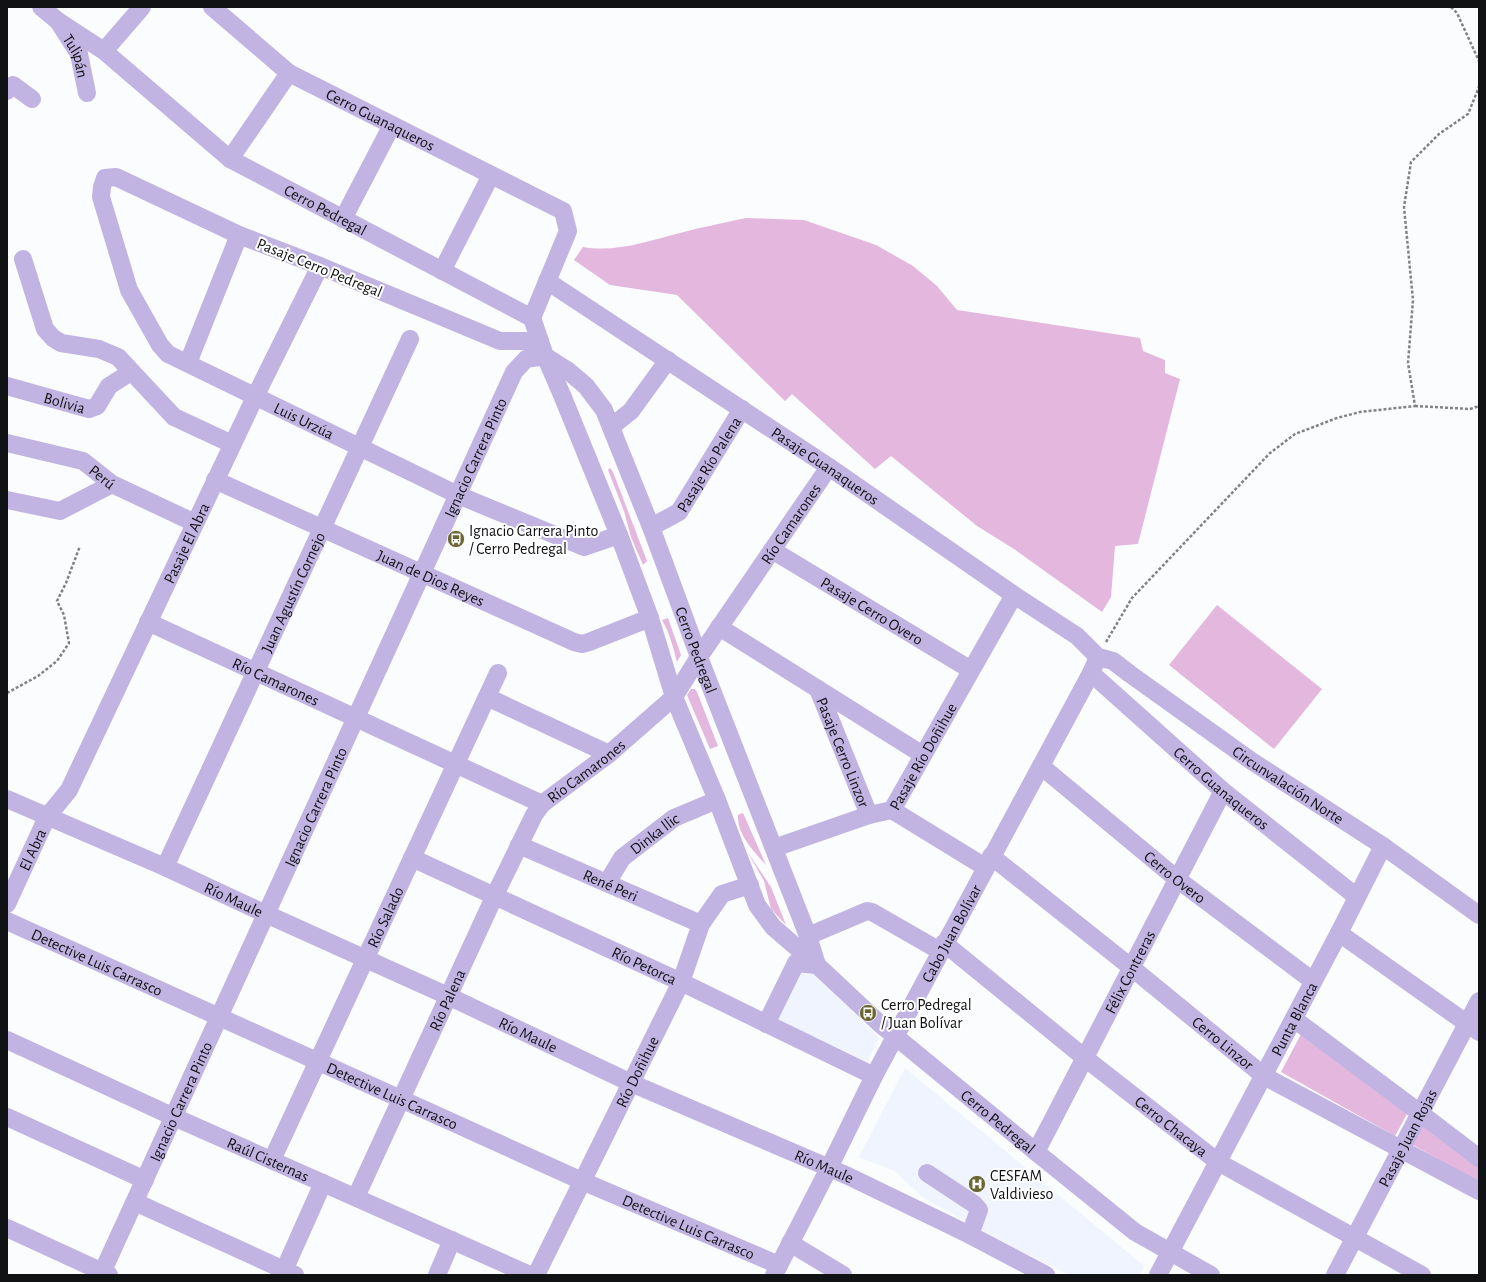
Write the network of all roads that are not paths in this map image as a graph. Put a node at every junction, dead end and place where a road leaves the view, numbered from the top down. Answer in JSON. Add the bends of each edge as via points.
{"nodes":[{"id":1,"x":41,"y":7,"type":"edge"},
{"id":2,"x":142,"y":7,"type":"edge"},
{"id":3,"x":212,"y":7,"type":"edge"},
{"id":4,"x":58,"y":21,"type":"junction"},
{"id":5,"x":104,"y":51,"type":"junction"},
{"id":6,"x":289,"y":73,"type":"junction"},
{"id":7,"x":7,"y":91,"type":"edge"},
{"id":8,"x":87,"y":93,"type":"dead end"},
{"id":9,"x":32,"y":99,"type":"dead end"},
{"id":10,"x":392,"y":125,"type":"junction"},
{"id":11,"x":230,"y":159,"type":"junction"},
{"id":12,"x":491,"y":175,"type":"junction"},
{"id":13,"x":105,"y":178,"type":"joint"},
{"id":14,"x":343,"y":219,"type":"junction"},
{"id":15,"x":239,"y":235,"type":"junction"},
{"id":16,"x":23,"y":259,"type":"dead end"},
{"id":17,"x":320,"y":266,"type":"junction"},
{"id":18,"x":442,"y":271,"type":"junction"},
{"id":19,"x":547,"y":281,"type":"junction"},
{"id":20,"x":532,"y":318,"type":"junction"},
{"id":21,"x":410,"y":339,"type":"dead end"},
{"id":22,"x":543,"y":349,"type":"junction"},
{"id":23,"x":668,"y":360,"type":"junction"},
{"id":24,"x":188,"y":363,"type":"junction"},
{"id":25,"x":131,"y":372,"type":"junction"},
{"id":26,"x":7,"y":386,"type":"edge"},
{"id":27,"x":255,"y":397,"type":"junction"},
{"id":28,"x":742,"y":409,"type":"junction"},
{"id":29,"x":611,"y":427,"type":"junction"},
{"id":30,"x":7,"y":443,"type":"edge"},
{"id":31,"x":232,"y":444,"type":"junction"},
{"id":32,"x":360,"y":447,"type":"junction"},
{"id":33,"x":830,"y":467,"type":"junction"},
{"id":34,"x":215,"y":480,"type":"junction"},
{"id":35,"x":112,"y":484,"type":"junction"},
{"id":36,"x":458,"y":495,"type":"junction"},
{"id":37,"x":7,"y":500,"type":"edge"},
{"id":38,"x":195,"y":523,"type":"junction"},
{"id":39,"x":651,"y":527,"type":"junction"},
{"id":40,"x":322,"y":528,"type":"junction"},
{"id":41,"x":619,"y":535,"type":"junction"},
{"id":42,"x":772,"y":550,"type":"junction"},
{"id":43,"x":422,"y":573,"type":"junction"},
{"id":44,"x":1014,"y":595,"type":"junction"},
{"id":45,"x":650,"y":618,"type":"junction"},
{"id":46,"x":148,"y":622,"type":"junction"},
{"id":47,"x":719,"y":628,"type":"junction"},
{"id":48,"x":699,"y":657,"type":"junction"},
{"id":49,"x":1094,"y":665,"type":"junction"},
{"id":50,"x":972,"y":670,"type":"junction"},
{"id":51,"x":256,"y":672,"type":"junction"},
{"id":52,"x":498,"y":673,"type":"dead end"},
{"id":53,"x":818,"y":689,"type":"junction"},
{"id":54,"x":487,"y":697,"type":"junction"},
{"id":55,"x":674,"y":697,"type":"junction"},
{"id":56,"x":356,"y":718,"type":"junction"},
{"id":57,"x":608,"y":754,"type":"junction"},
{"id":58,"x":923,"y":755,"type":"junction"},
{"id":59,"x":456,"y":764,"type":"junction"},
{"id":60,"x":1041,"y":766,"type":"junction"},
{"id":61,"x":1223,"y":792,"type":"junction"},
{"id":62,"x":7,"y":799,"type":"edge"},
{"id":63,"x":717,"y":800,"type":"junction"},
{"id":64,"x":542,"y":804,"type":"junction"},
{"id":65,"x":892,"y":810,"type":"junction"},
{"id":66,"x":869,"y":815,"type":"junction"},
{"id":67,"x":47,"y":817,"type":"junction"},
{"id":68,"x":519,"y":846,"type":"junction"},
{"id":69,"x":1383,"y":846,"type":"junction"},
{"id":70,"x":774,"y":848,"type":"junction"},
{"id":71,"x":412,"y":858,"type":"junction"},
{"id":72,"x":988,"y":862,"type":"junction"},
{"id":73,"x":165,"y":867,"type":"junction"},
{"id":74,"x":1177,"y":879,"type":"junction"},
{"id":75,"x":607,"y":883,"type":"junction"},
{"id":76,"x":750,"y":885,"type":"junction"},
{"id":77,"x":495,"y":895,"type":"junction"},
{"id":78,"x":1357,"y":897,"type":"junction"},
{"id":79,"x":7,"y":904,"type":"edge"},
{"id":80,"x":266,"y":914,"type":"junction"},
{"id":81,"x":1479,"y":915,"type":"edge"},
{"id":82,"x":7,"y":921,"type":"edge"},
{"id":83,"x":701,"y":924,"type":"junction"},
{"id":84,"x":1339,"y":933,"type":"junction"},
{"id":85,"x":808,"y":936,"type":"junction"},
{"id":86,"x":942,"y":947,"type":"junction"},
{"id":87,"x":366,"y":958,"type":"junction"},
{"id":88,"x":817,"y":966,"type":"junction"},
{"id":89,"x":1132,"y":968,"type":"junction"},
{"id":90,"x":1313,"y":981,"type":"junction"},
{"id":91,"x":681,"y":982,"type":"junction"},
{"id":92,"x":448,"y":996,"type":"junction"},
{"id":93,"x":1479,"y":1001,"type":"edge"},
{"id":94,"x":219,"y":1017,"type":"junction"},
{"id":95,"x":1294,"y":1019,"type":"junction"},
{"id":96,"x":766,"y":1024,"type":"junction"},
{"id":97,"x":1473,"y":1028,"type":"edge"},
{"id":98,"x":895,"y":1037,"type":"junction"},
{"id":99,"x":7,"y":1040,"type":"edge"},
{"id":100,"x":1085,"y":1058,"type":"junction"},
{"id":101,"x":318,"y":1061,"type":"junction"},
{"id":102,"x":874,"y":1076,"type":"junction"},
{"id":103,"x":1264,"y":1076,"type":"junction"},
{"id":104,"x":631,"y":1083,"type":"junction"},
{"id":105,"x":401,"y":1098,"type":"junction"},
{"id":106,"x":1420,"y":1112,"type":"junction"},
{"id":107,"x":7,"y":1117,"type":"edge"},
{"id":108,"x":174,"y":1117,"type":"junction"},
{"id":109,"x":1401,"y":1149,"type":"junction"},
{"id":110,"x":1036,"y":1152,"type":"junction"},
{"id":111,"x":1479,"y":1158,"type":"edge"},
{"id":112,"x":272,"y":1160,"type":"junction"},
{"id":113,"x":1218,"y":1162,"type":"junction"},
{"id":114,"x":829,"y":1168,"type":"junction"},
{"id":115,"x":927,"y":1173,"type":"dead end"},
{"id":116,"x":145,"y":1180,"type":"junction"},
{"id":117,"x":582,"y":1181,"type":"junction"},
{"id":118,"x":323,"y":1183,"type":"junction"},
{"id":119,"x":1479,"y":1191,"type":"edge"},
{"id":120,"x":356,"y":1198,"type":"junction"},
{"id":121,"x":135,"y":1202,"type":"junction"},
{"id":122,"x":7,"y":1228,"type":"edge"},
{"id":123,"x":970,"y":1235,"type":"junction"},
{"id":124,"x":1355,"y":1237,"type":"junction"},
{"id":125,"x":452,"y":1240,"type":"junction"},
{"id":126,"x":790,"y":1243,"type":"junction"},
{"id":127,"x":1171,"y":1253,"type":"junction"},
{"id":128,"x":776,"y":1270,"type":"edge"},
{"id":129,"x":287,"y":1273,"type":"edge"},
{"id":130,"x":1036,"y":1273,"type":"edge"},
{"id":131,"x":104,"y":1274,"type":"edge"},
{"id":132,"x":437,"y":1275,"type":"edge"},
{"id":133,"x":530,"y":1275,"type":"edge"},
{"id":134,"x":536,"y":1275,"type":"edge"},
{"id":135,"x":844,"y":1275,"type":"edge"},
{"id":136,"x":1158,"y":1275,"type":"edge"},
{"id":137,"x":1211,"y":1275,"type":"edge"},
{"id":138,"x":1335,"y":1275,"type":"edge"},
{"id":139,"x":1422,"y":1275,"type":"edge"}],
"edges":[{"from":1,"to":4,"type":"street","name":"Tulipán"},
{"from":2,"to":5,"type":"street"},
{"from":3,"to":6,"type":"street","name":"Cerro Guanaqueros"},
{"from":4,"to":5,"type":"street","name":"Tulipán"},
{"from":4,"to":8,"type":"street","name":"Tulipán","via":[[79,54]]},
{"from":5,"to":11,"type":"street","name":"Cerro Pedregal"},
{"from":6,"to":10,"type":"street","name":"Cerro Guanaqueros"},
{"from":6,"to":11,"type":"street"},
{"from":7,"to":9,"type":"street","via":[[13,85]]},
{"from":10,"to":12,"type":"street","name":"Cerro Guanaqueros"},
{"from":10,"to":14,"type":"street"},
{"from":11,"to":14,"type":"street","name":"Cerro Pedregal"},
{"from":12,"to":18,"type":"street"},
{"from":12,"to":19,"type":"street","name":"Cerro Guanaqueros","via":[[563,211],[568,231]]},
{"from":13,"to":15,"type":"street","name":"Pasaje Cerro Pedregal","via":[[116,177]]},
{"from":13,"to":24,"type":"street","name":"Luis Urzúa","via":[[101,197],[129,290],[168,354]]},
{"from":14,"to":18,"type":"street","name":"Cerro Pedregal"},
{"from":15,"to":17,"type":"street","name":"Pasaje Cerro Pedregal"},
{"from":15,"to":24,"type":"street"},
{"from":16,"to":25,"type":"street","via":[[45,328],[53,338],[61,343],[99,349],[118,357]]},
{"from":17,"to":22,"type":"street","name":"Pasaje Cerro Pedregal","via":[[500,341]]},
{"from":17,"to":27,"type":"street","name":"Pasaje El Abra"},
{"from":18,"to":20,"type":"street","name":"Cerro Pedregal"},
{"from":19,"to":20,"type":"street"},
{"from":19,"to":23,"type":"street","name":"Pasaje Guanaqueros"},
{"from":20,"to":22,"type":"street","name":"Cerro Pedregal"},
{"from":21,"to":32,"type":"street","name":"Juan Agustín Cornejo"},
{"from":22,"to":29,"type":"street","name":"Cerro Pedregal","via":[[586,386],[604,410]]},
{"from":22,"to":36,"type":"street","name":"Ignacio Carrera Pinto","via":[[526,359],[514,372]]},
{"from":22,"to":41,"type":"street","name":"Cerro Pedregal"},
{"from":23,"to":28,"type":"street","name":"Pasaje Guanaqueros"},
{"from":23,"to":29,"type":"street","via":[[631,411]]},
{"from":24,"to":27,"type":"street","name":"Luis Urzúa"},
{"from":25,"to":26,"type":"street","name":"Bolivia","via":[[109,386],[97,406],[89,409]]},
{"from":25,"to":31,"type":"street","via":[[174,417]]},
{"from":27,"to":31,"type":"street","name":"Pasaje El Abra"},
{"from":27,"to":32,"type":"street","name":"Luis Urzúa"},
{"from":28,"to":33,"type":"street","name":"Pasaje Guanaqueros"},
{"from":28,"to":39,"type":"street","name":"Pasaje Río Palena","via":[[679,512]]},
{"from":29,"to":39,"type":"street","name":"Cerro Pedregal"},
{"from":30,"to":35,"type":"street","name":"Perú","via":[[83,461]]},
{"from":31,"to":34,"type":"street","name":"Pasaje El Abra"},
{"from":32,"to":36,"type":"street","name":"Luis Urzúa"},
{"from":32,"to":40,"type":"street","name":"Juan Agustín Cornejo"},
{"from":33,"to":42,"type":"street","name":"Río Camarones"},
{"from":33,"to":44,"type":"street","name":"Pasaje Guanaqueros"},
{"from":34,"to":38,"type":"street","name":"Pasaje El Abra"},
{"from":34,"to":40,"type":"street","name":"Juan de Dios Reyes"},
{"from":35,"to":37,"type":"street","via":[[60,511]]},
{"from":35,"to":38,"type":"street","name":"Perú"},
{"from":36,"to":41,"type":"street","name":"Luis Urzúa","via":[[584,547]]},
{"from":36,"to":43,"type":"street","name":"Ignacio Carrera Pinto"},
{"from":38,"to":46,"type":"street","name":"Pasaje El Abra"},
{"from":39,"to":48,"type":"street","name":"Cerro Pedregal"},
{"from":40,"to":43,"type":"street","name":"Juan de Dios Reyes"},
{"from":40,"to":51,"type":"street","name":"Juan Agustín Cornejo"},
{"from":41,"to":45,"type":"street","name":"Cerro Pedregal"},
{"from":42,"to":47,"type":"street","name":"Río Camarones"},
{"from":42,"to":50,"type":"street","name":"Pasaje Cerro Overo"},
{"from":43,"to":45,"type":"street","name":"Juan de Dios Reyes","via":[[582,644]]},
{"from":43,"to":56,"type":"street","name":"Ignacio Carrera Pinto"},
{"from":44,"to":49,"type":"street","name":"Pasaje Guanaqueros","via":[[1077,636]]},
{"from":44,"to":50,"type":"street","name":"Pasaje Río Doñihue"},
{"from":45,"to":55,"type":"street","name":"Cerro Pedregal"},
{"from":46,"to":51,"type":"street","name":"Río Camarones"},
{"from":46,"to":67,"type":"street","name":"Pasaje El Abra","via":[[69,790]]},
{"from":47,"to":48,"type":"street","name":"Río Camarones"},
{"from":47,"to":53,"type":"street","name":"Pasaje Cerro Linzor"},
{"from":48,"to":55,"type":"street","name":"Río Camarones"},
{"from":48,"to":70,"type":"street","name":"Cerro Pedregal"},
{"from":49,"to":60,"type":"street","name":"Cabo Juan Bolívar"},
{"from":49,"to":61,"type":"street","name":"Cerro Guanaqueros"},
{"from":49,"to":69,"type":"street","name":"Circunvalación Norte","via":[[1113,661],[1253,762]]},
{"from":50,"to":58,"type":"street","name":"Pasaje Río Doñihue"},
{"from":51,"to":56,"type":"street","name":"Río Camarones"},
{"from":51,"to":73,"type":"street","name":"Juan Agustín Cornejo"},
{"from":52,"to":54,"type":"street","name":"Río Salado"},
{"from":53,"to":58,"type":"street","name":"Pasaje Cerro Linzor"},
{"from":53,"to":66,"type":"street","name":"Pasaje Cerro Linzor"},
{"from":54,"to":57,"type":"street"},
{"from":54,"to":59,"type":"street","name":"Río Salado"},
{"from":55,"to":57,"type":"street","name":"Río Camarones"},
{"from":55,"to":63,"type":"street","name":"Cerro Pedregal"},
{"from":56,"to":59,"type":"street","name":"Río Camarones"},
{"from":56,"to":80,"type":"street","name":"Ignacio Carrera Pinto"},
{"from":57,"to":64,"type":"street","name":"Río Camarones"},
{"from":58,"to":65,"type":"street","name":"Pasaje Río Doñihue"},
{"from":59,"to":64,"type":"street","name":"Río Camarones"},
{"from":59,"to":71,"type":"street","name":"Río Salado"},
{"from":60,"to":72,"type":"street","name":"Cabo Juan Bolívar"},
{"from":60,"to":74,"type":"street","name":"Cerro Overo"},
{"from":61,"to":74,"type":"street","name":"Félix Contreras"},
{"from":61,"to":78,"type":"street","name":"Cerro Guanaqueros"},
{"from":62,"to":67,"type":"street","name":"Río Maule"},
{"from":63,"to":75,"type":"street","name":"Dinka llic","via":[[674,818],[622,858]]},
{"from":63,"to":76,"type":"street","name":"Cerro Pedregal"},
{"from":64,"to":68,"type":"street","name":"Río Palena"},
{"from":65,"to":66,"type":"street","name":"Pasaje Río Doñihue"},
{"from":65,"to":72,"type":"street","name":"Pasaje Cerro Linzor"},
{"from":66,"to":70,"type":"street","name":"Pasaje Río Doñihue"},
{"from":67,"to":73,"type":"street","name":"Río Maule"},
{"from":67,"to":79,"type":"street","name":"El Abra"},
{"from":68,"to":75,"type":"street","name":"René Peri"},
{"from":68,"to":77,"type":"street","name":"Río Palena"},
{"from":69,"to":78,"type":"street","name":"Punta Blanca"},
{"from":69,"to":81,"type":"street","name":"Circunvalación Norte"},
{"from":70,"to":85,"type":"street","name":"Cerro Pedregal"},
{"from":71,"to":77,"type":"street","name":"Río Petorca"},
{"from":71,"to":87,"type":"street","name":"Río Salado"},
{"from":72,"to":86,"type":"street","name":"Cabo Juan Bolívar"},
{"from":72,"to":89,"type":"street","name":"Cerro Linzor"},
{"from":73,"to":80,"type":"street","name":"Río Maule"},
{"from":74,"to":89,"type":"street","name":"Félix Contreras"},
{"from":74,"to":90,"type":"street","name":"Cerro Overo"},
{"from":75,"to":83,"type":"street","name":"René Peri"},
{"from":76,"to":83,"type":"street","name":"Río Doñihue","via":[[722,894]]},
{"from":76,"to":88,"type":"street","name":"Cerro Pedregal","via":[[757,905],[773,927]]},
{"from":77,"to":91,"type":"street","name":"Río Petorca"},
{"from":77,"to":92,"type":"street","name":"Río Palena"},
{"from":78,"to":84,"type":"street","name":"Punta Blanca"},
{"from":80,"to":87,"type":"street","name":"Río Maule"},
{"from":80,"to":94,"type":"street","name":"Ignacio Carrera Pinto"},
{"from":82,"to":94,"type":"street","name":"Detective Luis Carrasco"},
{"from":83,"to":91,"type":"street","name":"Río Doñihue"},
{"from":84,"to":90,"type":"street","name":"Punta Blanca"},
{"from":84,"to":97,"type":"street"},
{"from":85,"to":86,"type":"street","name":"Cerro Chacaya","via":[[867,911]]},
{"from":85,"to":88,"type":"street","name":"Cerro Pedregal"},
{"from":86,"to":98,"type":"street","name":"Cabo Juan Bolívar"},
{"from":86,"to":100,"type":"street","name":"Cerro Chacaya"},
{"from":87,"to":92,"type":"street","name":"Río Maule"},
{"from":87,"to":101,"type":"street","name":"Río Salado"},
{"from":88,"to":96,"type":"street","via":[[796,963]]},
{"from":88,"to":98,"type":"street","name":"Cerro Pedregal"},
{"from":89,"to":100,"type":"street","name":"Félix Contreras"},
{"from":89,"to":103,"type":"street","name":"Cerro Linzor"},
{"from":90,"to":95,"type":"street","name":"Punta Blanca"},
{"from":91,"to":96,"type":"street","name":"Río Petorca"},
{"from":91,"to":104,"type":"street","name":"Río Doñihue"},
{"from":92,"to":104,"type":"street","name":"Río Maule"},
{"from":92,"to":105,"type":"street","name":"Río Palena"},
{"from":93,"to":97,"type":"street","name":"Pasaje Juan Rojas"},
{"from":94,"to":101,"type":"street","name":"Detective Luis Carrasco"},
{"from":94,"to":108,"type":"street","name":"Ignacio Carrera Pinto"},
{"from":95,"to":103,"type":"street","name":"Punta Blanca"},
{"from":95,"to":106,"type":"street"},
{"from":96,"to":102,"type":"street","name":"Río Petorca"},
{"from":97,"to":106,"type":"street","name":"Pasaje Juan Rojas"},
{"from":98,"to":102,"type":"street","name":"Cabo Juan Bolívar"},
{"from":98,"to":110,"type":"street","name":"Cerro Pedregal"},
{"from":99,"to":108,"type":"street","name":"Raúl Cisternas"},
{"from":100,"to":110,"type":"street","name":"Félix Contreras"},
{"from":100,"to":113,"type":"street","name":"Cerro Chacaya"},
{"from":101,"to":105,"type":"street","name":"Detective Luis Carrasco"},
{"from":101,"to":112,"type":"street","name":"Río Salado"},
{"from":102,"to":114,"type":"street","name":"Cabo Juan Bolívar"},
{"from":103,"to":109,"type":"street","name":"Cerro Linzor"},
{"from":103,"to":113,"type":"street","name":"Punta Blanca"},
{"from":104,"to":114,"type":"street","name":"Río Maule"},
{"from":104,"to":117,"type":"street","name":"Río Doñihue"},
{"from":105,"to":117,"type":"street","name":"Detective Luis Carrasco"},
{"from":105,"to":120,"type":"street","name":"Río Palena"},
{"from":106,"to":109,"type":"street","name":"Pasaje Juan Rojas"},
{"from":106,"to":111,"type":"street"},
{"from":107,"to":116,"type":"street"},
{"from":108,"to":112,"type":"street","name":"Raúl Cisternas"},
{"from":108,"to":116,"type":"street","name":"Ignacio Carrera Pinto"},
{"from":109,"to":119,"type":"street","name":"Cerro Linzor"},
{"from":109,"to":124,"type":"street","name":"Pasaje Juan Rojas"},
{"from":110,"to":127,"type":"street","name":"Cerro Pedregal","via":[[1135,1232]]},
{"from":112,"to":118,"type":"street","name":"Raúl Cisternas"},
{"from":113,"to":124,"type":"street","name":"Cerro Chacaya"},
{"from":113,"to":127,"type":"street","name":"Punta Blanca"},
{"from":114,"to":123,"type":"street","name":"Río Maule"},
{"from":114,"to":126,"type":"street","name":"Cabo Juan Bolívar"},
{"from":115,"to":123,"type":"street","via":[[979,1210]]},
{"from":116,"to":121,"type":"street","name":"Ignacio Carrera Pinto"},
{"from":117,"to":128,"type":"street","name":"Detective Luis Carrasco"},
{"from":117,"to":134,"type":"street","name":"Río Doñihue"},
{"from":118,"to":120,"type":"street","name":"Raúl Cisternas"},
{"from":118,"to":129,"type":"street"},
{"from":120,"to":125,"type":"street","name":"Raúl Cisternas"},
{"from":121,"to":129,"type":"street"},
{"from":121,"to":131,"type":"street","name":"Ignacio Carrera Pinto"},
{"from":122,"to":131,"type":"street"},
{"from":123,"to":130,"type":"street","name":"Río Maule"},
{"from":124,"to":138,"type":"street","name":"Pasaje Juan Rojas"},
{"from":124,"to":139,"type":"street","name":"Cerro Chacaya"},
{"from":125,"to":132,"type":"street"},
{"from":125,"to":133,"type":"street","name":"Raúl Cisternas"},
{"from":126,"to":128,"type":"street","name":"Cabo Juan Bolívar"},
{"from":126,"to":135,"type":"street"},
{"from":127,"to":136,"type":"street","name":"Punta Blanca"},
{"from":127,"to":137,"type":"street","name":"Cerro Pedregal"}]}
